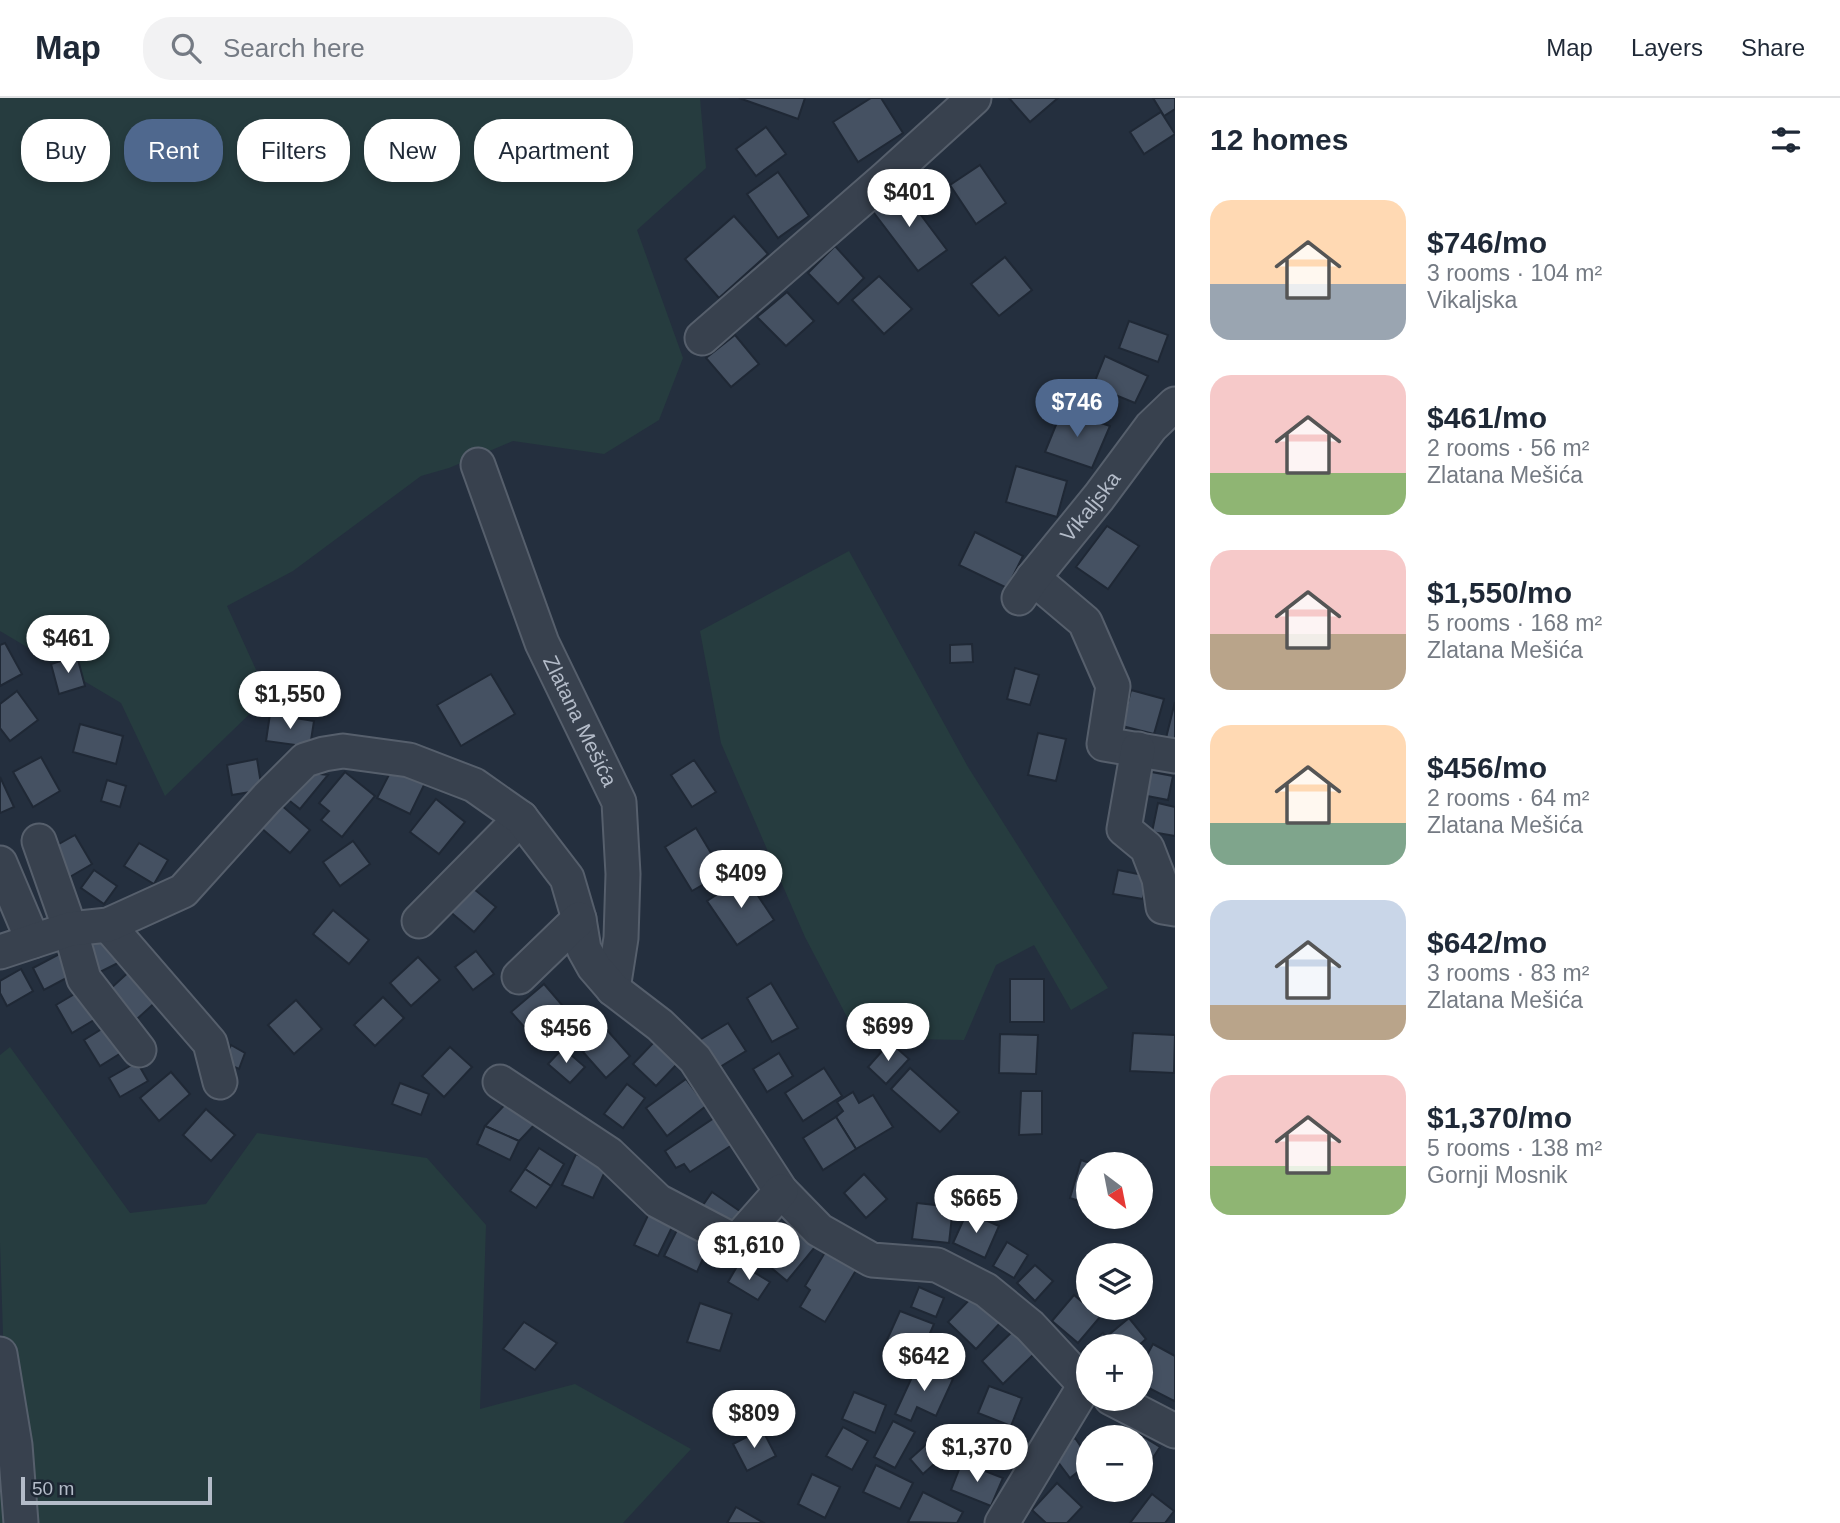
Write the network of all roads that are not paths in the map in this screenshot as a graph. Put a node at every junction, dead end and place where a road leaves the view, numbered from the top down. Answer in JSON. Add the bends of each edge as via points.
{"nodes":[{"id":1,"x":974,"y":98,"type":"edge"},
{"id":2,"x":702,"y":338,"type":"dead end"},
{"id":3,"x":1175,"y":404,"type":"edge"},
{"id":4,"x":478,"y":465,"type":"dead end"},
{"id":5,"x":1138,"y":749,"type":"junction"},
{"id":6,"x":1175,"y":756,"type":"edge"},
{"id":7,"x":521,"y":818,"type":"junction"},
{"id":8,"x":38,"y":841,"type":"dead end"},
{"id":9,"x":0,"y":863,"type":"edge"},
{"id":10,"x":1175,"y":909,"type":"edge"},
{"id":11,"x":579,"y":919,"type":"junction"},
{"id":12,"x":419,"y":921,"type":"dead end"},
{"id":13,"x":108,"y":925,"type":"junction"},
{"id":14,"x":69,"y":929,"type":"junction"},
{"id":15,"x":33,"y":940,"type":"junction"},
{"id":16,"x":0,"y":953,"type":"edge"},
{"id":17,"x":0,"y":972,"type":"edge"},
{"id":18,"x":519,"y":976,"type":"dead end"},
{"id":19,"x":614,"y":989,"type":"junction"},
{"id":20,"x":139,"y":1050,"type":"dead end"},
{"id":21,"x":220,"y":1082,"type":"dead end"},
{"id":22,"x":500,"y":1082,"type":"dead end"},
{"id":23,"x":780,"y":1191,"type":"junction"},
{"id":24,"x":0,"y":1354,"type":"edge"},
{"id":25,"x":1076,"y":1371,"type":"edge"},
{"id":26,"x":1082,"y":1411,"type":"edge"},
{"id":27,"x":1136,"y":1411,"type":"edge"},
{"id":28,"x":1175,"y":1431,"type":"edge"},
{"id":29,"x":1014,"y":1519,"type":"edge"},
{"id":30,"x":21,"y":1523,"type":"edge"}],
"edges":[{"from":1,"to":2,"type":"street"},
{"from":3,"to":5,"type":"street","name":"Vikaljska","via":[[1151,427],[1026,588],[1085,622],[1113,686],[1104,744]]},
{"from":4,"to":19,"type":"street","name":"Zlatana Mešića","via":[[542,643],[618,802],[623,874]]},
{"from":5,"to":6,"type":"street","name":"Vikaljska"},
{"from":5,"to":10,"type":"street","via":[[1124,829],[1147,848],[1163,907]]},
{"from":7,"to":11,"type":"street","via":[[567,877]]},
{"from":7,"to":12,"type":"street"},
{"from":7,"to":13,"type":"street","via":[[474,785],[409,760],[343,751],[324,754],[305,760],[183,891]]},
{"from":8,"to":14,"type":"street"},
{"from":9,"to":15,"type":"street"},
{"from":11,"to":18,"type":"street"},
{"from":11,"to":19,"type":"street","via":[[584,949]]},
{"from":13,"to":14,"type":"street"},
{"from":13,"to":21,"type":"street","via":[[210,1043]]},
{"from":14,"to":15,"type":"street"},
{"from":14,"to":20,"type":"street","via":[[84,979]]},
{"from":15,"to":16,"type":"street"},
{"from":15,"to":17,"type":"street"},
{"from":19,"to":23,"type":"street","via":[[695,1059]]},
{"from":22,"to":23,"type":"street","via":[[609,1154],[658,1201],[736,1242]]},
{"from":23,"to":25,"type":"street","via":[[819,1230],[872,1260],[937,1265],[986,1290]]},
{"from":24,"to":30,"type":"street","via":[[15,1445]]},
{"from":26,"to":29,"type":"street"},
{"from":27,"to":28,"type":"street"}]}
